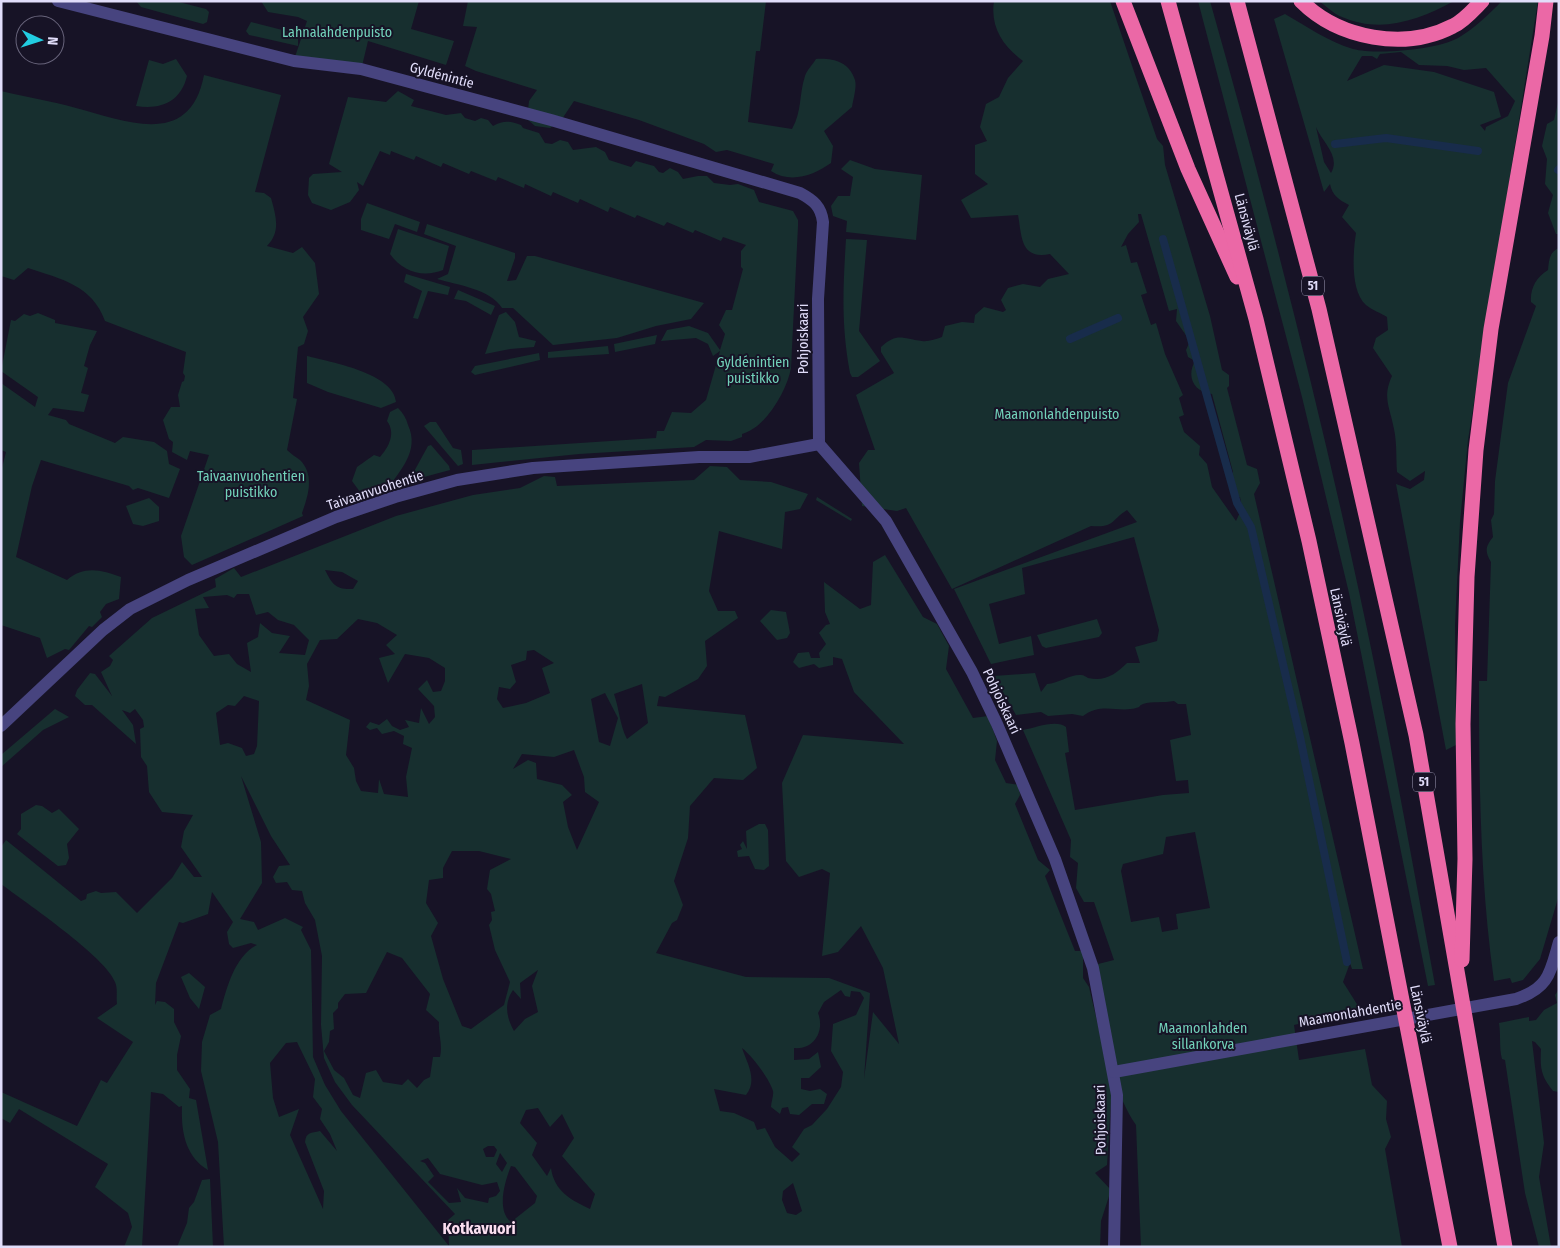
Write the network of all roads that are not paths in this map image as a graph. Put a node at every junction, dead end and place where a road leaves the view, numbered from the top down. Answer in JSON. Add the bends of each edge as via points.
{"nodes":[{"id":1,"x":58,"y":1,"type":"edge"},
{"id":2,"x":1123,"y":1,"type":"edge"},
{"id":3,"x":1168,"y":1,"type":"edge"},
{"id":4,"x":1237,"y":1,"type":"edge"},
{"id":5,"x":1301,"y":1,"type":"edge"},
{"id":6,"x":1482,"y":1,"type":"edge"},
{"id":7,"x":1546,"y":1,"type":"edge"},
{"id":8,"x":813,"y":200,"type":"joint"},
{"id":9,"x":1256,"y":319,"type":"junction"},
{"id":10,"x":819,"y":444,"type":"junction"},
{"id":11,"x":1,"y":726,"type":"edge"},
{"id":12,"x":1559,"y":942,"type":"edge"},
{"id":13,"x":1461,"y":991,"type":"junction"},
{"id":14,"x":1114,"y":1072,"type":"junction"},
{"id":15,"x":1114,"y":1247,"type":"edge"},
{"id":16,"x":1450,"y":1247,"type":"edge"},
{"id":17,"x":1505,"y":1247,"type":"edge"}],
"edges":[{"from":1,"to":8,"type":"street","name":"Gyldénintie","via":[[259,53],[361,70],[441,90],[696,162],[800,193]]},
{"from":2,"to":9,"type":"highway","via":[[1188,169]]},
{"from":3,"to":9,"type":"highway","name":"Länsiväylä"},
{"from":4,"to":13,"type":"highway","number":"51","via":[[1318,309],[1381,573],[1416,735]]},
{"from":5,"to":6,"type":"highway","via":[[1314,14],[1348,32],[1388,39],[1423,37],[1455,26]]},
{"from":7,"to":13,"type":"highway","via":[[1491,329],[1476,450],[1467,577]]},
{"from":8,"to":10,"type":"street","name":"Pohjoiskaari","via":[[822,212],[823,222],[818,299]]},
{"from":9,"to":16,"type":"highway","name":"Länsiväylä","via":[[1309,541],[1348,724]]},
{"from":10,"to":11,"type":"street","name":"Taivaanvuohentie","via":[[749,457],[699,457],[533,468],[457,480],[336,517],[188,580],[130,609],[103,630]]},
{"from":10,"to":14,"type":"street","name":"Pohjoiskaari","via":[[886,521],[972,672],[997,724],[1055,859],[1093,968]]},
{"from":12,"to":14,"type":"street","name":"Maamonlahdentie","via":[[1548,979],[1531,994],[1516,999]]},
{"from":13,"to":17,"type":"highway","number":"51"},
{"from":14,"to":15,"type":"street","name":"Pohjoiskaari","via":[[1117,1095]]}]}
